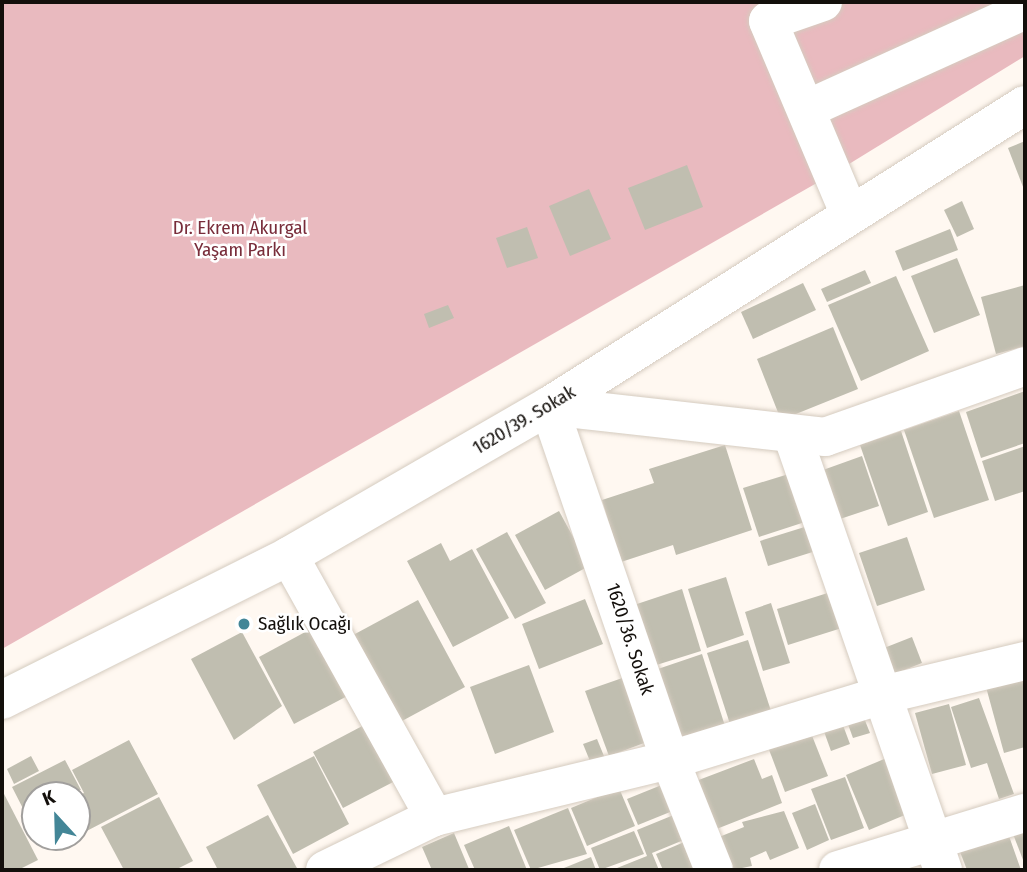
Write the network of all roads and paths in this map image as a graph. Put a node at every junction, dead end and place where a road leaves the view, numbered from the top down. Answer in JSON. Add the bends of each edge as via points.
{"nodes":[{"id":1,"x":823,"y":2,"type":"edge"},
{"id":2,"x":1023,"y":11,"type":"dead end"},
{"id":3,"x":1025,"y":105,"type":"edge"},
{"id":4,"x":807,"y":109,"type":"junction"},
{"id":5,"x":849,"y":213,"type":"junction"},
{"id":6,"x":1025,"y":366,"type":"edge"},
{"id":7,"x":549,"y":406,"type":"junction"},
{"id":8,"x":793,"y":437,"type":"junction"},
{"id":9,"x":289,"y":556,"type":"junction"},
{"id":10,"x":1025,"y":661,"type":"edge"},
{"id":11,"x":886,"y":694,"type":"junction"},
{"id":12,"x":2,"y":700,"type":"edge"},
{"id":13,"x":670,"y":760,"type":"junction"},
{"id":14,"x":1025,"y":813,"type":"edge"},
{"id":15,"x":434,"y":817,"type":"junction"},
{"id":16,"x":939,"y":855,"type":"edge"},
{"id":17,"x":325,"y":870,"type":"edge"},
{"id":18,"x":714,"y":870,"type":"edge"},
{"id":19,"x":838,"y":870,"type":"edge"}],
"edges":[{"from":1,"to":4,"type":"street","via":[[768,22]]},
{"from":2,"to":4,"type":"street"},
{"from":3,"to":5,"type":"street","name":"1620/39. Sokak"},
{"from":4,"to":5,"type":"street"},
{"from":5,"to":7,"type":"street","name":"1620/39. Sokak"},
{"from":6,"to":8,"type":"street","via":[[825,437]]},
{"from":7,"to":8,"type":"street"},
{"from":7,"to":9,"type":"street","name":"1620/39. Sokak"},
{"from":7,"to":13,"type":"street","name":"1620/36. Sokak"},
{"from":8,"to":11,"type":"street"},
{"from":9,"to":12,"type":"street","name":"1620/39. Sokak"},
{"from":9,"to":15,"type":"street"},
{"from":10,"to":11,"type":"street"},
{"from":11,"to":13,"type":"street"},
{"from":11,"to":16,"type":"street"},
{"from":13,"to":15,"type":"street"},
{"from":13,"to":18,"type":"street","name":"1620/36. Sokak"},
{"from":14,"to":16,"type":"street"},
{"from":15,"to":17,"type":"street"},
{"from":16,"to":19,"type":"street"}]}
